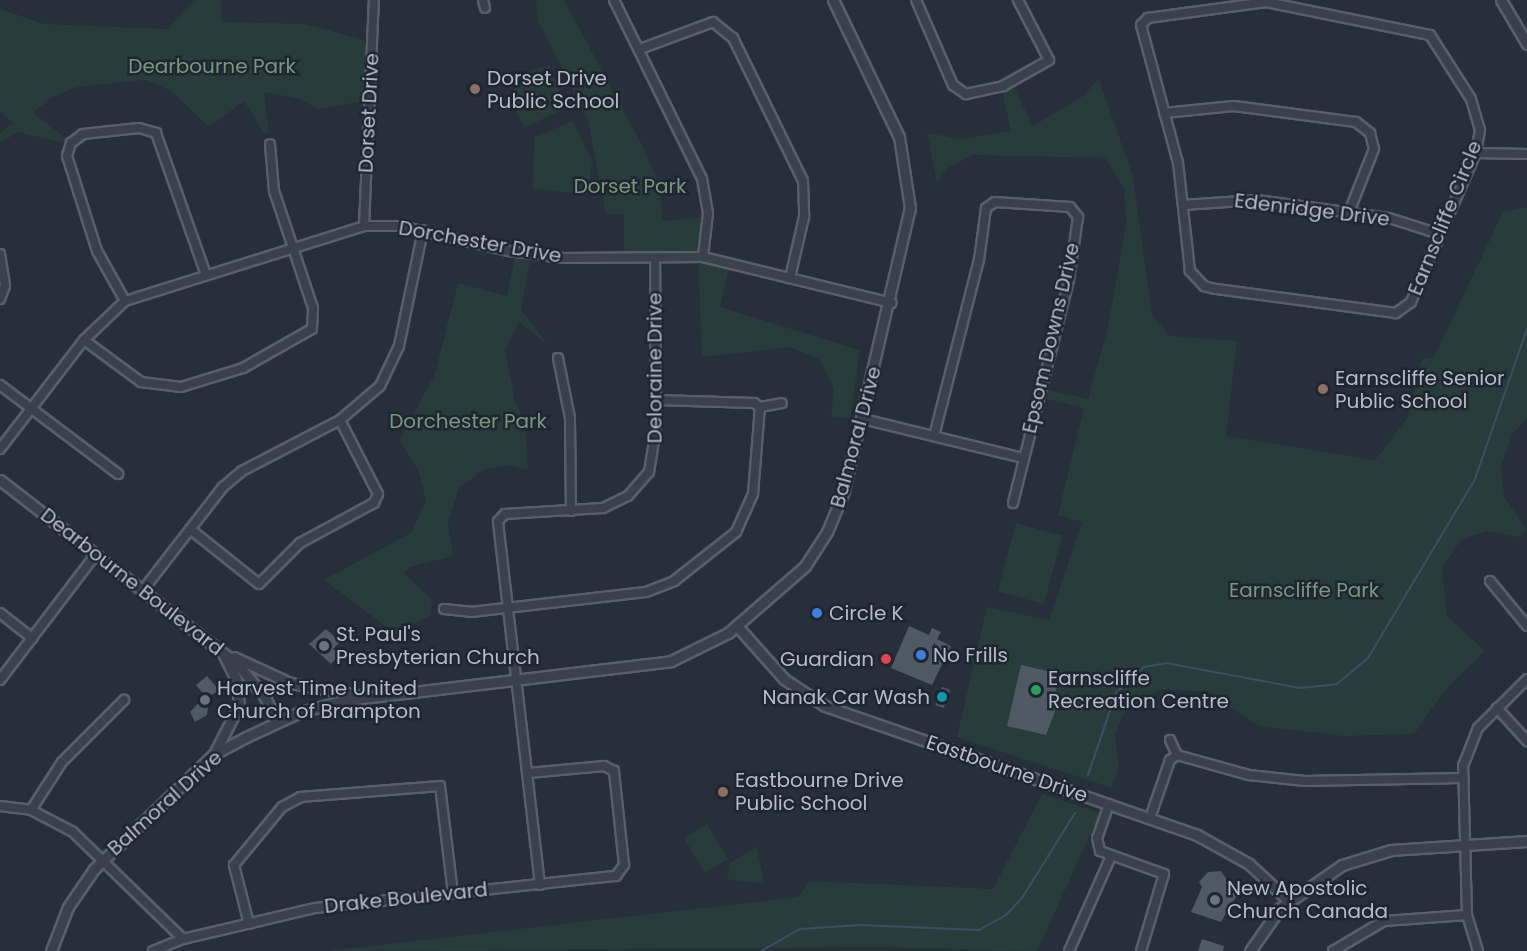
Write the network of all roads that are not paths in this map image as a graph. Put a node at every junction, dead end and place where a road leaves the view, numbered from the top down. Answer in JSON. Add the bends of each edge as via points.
{"nodes":[{"id":1,"x":374,"y":0,"type":"edge"},
{"id":2,"x":614,"y":0,"type":"edge"},
{"id":3,"x":833,"y":0,"type":"edge"},
{"id":4,"x":915,"y":0,"type":"edge"},
{"id":5,"x":1018,"y":0,"type":"edge"},
{"id":6,"x":1501,"y":0,"type":"edge"},
{"id":7,"x":1266,"y":1,"type":"edge"},
{"id":8,"x":1527,"y":44,"type":"edge"},
{"id":9,"x":640,"y":49,"type":"junction"},
{"id":10,"x":1164,"y":113,"type":"junction"},
{"id":11,"x":270,"y":144,"type":"dead end"},
{"id":12,"x":1476,"y":153,"type":"junction"},
{"id":13,"x":1527,"y":154,"type":"edge"},
{"id":14,"x":1183,"y":205,"type":"junction"},
{"id":15,"x":1349,"y":212,"type":"junction"},
{"id":16,"x":364,"y":226,"type":"junction"},
{"id":17,"x":423,"y":230,"type":"junction"},
{"id":18,"x":1439,"y":234,"type":"junction"},
{"id":19,"x":293,"y":246,"type":"junction"},
{"id":20,"x":0,"y":254,"type":"edge"},
{"id":21,"x":704,"y":257,"type":"junction"},
{"id":22,"x":656,"y":258,"type":"junction"},
{"id":23,"x":206,"y":275,"type":"junction"},
{"id":24,"x":790,"y":278,"type":"junction"},
{"id":25,"x":0,"y":299,"type":"edge"},
{"id":26,"x":125,"y":301,"type":"junction"},
{"id":27,"x":891,"y":303,"type":"junction"},
{"id":28,"x":84,"y":340,"type":"junction"},
{"id":29,"x":558,"y":358,"type":"dead end"},
{"id":30,"x":0,"y":385,"type":"edge"},
{"id":31,"x":657,"y":400,"type":"junction"},
{"id":32,"x":782,"y":403,"type":"dead end"},
{"id":33,"x":760,"y":407,"type":"junction"},
{"id":34,"x":32,"y":409,"type":"junction"},
{"id":35,"x":862,"y":419,"type":"junction"},
{"id":36,"x":340,"y":420,"type":"junction"},
{"id":37,"x":934,"y":436,"type":"junction"},
{"id":38,"x":0,"y":449,"type":"edge"},
{"id":39,"x":1023,"y":458,"type":"junction"},
{"id":40,"x":118,"y":474,"type":"dead end"},
{"id":41,"x":0,"y":480,"type":"edge"},
{"id":42,"x":1013,"y":503,"type":"dead end"},
{"id":43,"x":571,"y":511,"type":"junction"},
{"id":44,"x":190,"y":529,"type":"junction"},
{"id":45,"x":96,"y":554,"type":"junction"},
{"id":46,"x":1490,"y":581,"type":"dead end"},
{"id":47,"x":142,"y":590,"type":"junction"},
{"id":48,"x":511,"y":608,"type":"junction"},
{"id":49,"x":444,"y":609,"type":"dead end"},
{"id":50,"x":0,"y":613,"type":"edge"},
{"id":51,"x":737,"y":626,"type":"junction"},
{"id":52,"x":1527,"y":626,"type":"edge"},
{"id":53,"x":32,"y":638,"type":"junction"},
{"id":54,"x":221,"y":651,"type":"junction"},
{"id":55,"x":1527,"y":679,"type":"edge"},
{"id":56,"x":0,"y":680,"type":"edge"},
{"id":57,"x":517,"y":681,"type":"junction"},
{"id":58,"x":371,"y":697,"type":"junction"},
{"id":59,"x":124,"y":700,"type":"dead end"},
{"id":60,"x":1497,"y":708,"type":"junction"},
{"id":61,"x":276,"y":722,"type":"junction"},
{"id":62,"x":1170,"y":740,"type":"dead end"},
{"id":63,"x":1527,"y":741,"type":"edge"},
{"id":64,"x":214,"y":754,"type":"junction"},
{"id":65,"x":1177,"y":755,"type":"junction"},
{"id":66,"x":528,"y":773,"type":"junction"},
{"id":67,"x":1461,"y":778,"type":"junction"},
{"id":68,"x":1109,"y":804,"type":"junction"},
{"id":69,"x":0,"y":806,"type":"edge"},
{"id":70,"x":31,"y":810,"type":"junction"},
{"id":71,"x":1150,"y":818,"type":"junction"},
{"id":72,"x":1527,"y":841,"type":"edge"},
{"id":73,"x":1465,"y":847,"type":"junction"},
{"id":74,"x":1111,"y":856,"type":"junction"},
{"id":75,"x":104,"y":859,"type":"junction"},
{"id":76,"x":540,"y":885,"type":"junction"},
{"id":77,"x":453,"y":893,"type":"junction"},
{"id":78,"x":1288,"y":900,"type":"junction"},
{"id":79,"x":1467,"y":915,"type":"junction"},
{"id":80,"x":249,"y":924,"type":"junction"},
{"id":81,"x":183,"y":939,"type":"junction"},
{"id":82,"x":51,"y":951,"type":"edge"},
{"id":83,"x":153,"y":951,"type":"edge"},
{"id":84,"x":1069,"y":951,"type":"edge"},
{"id":85,"x":1141,"y":951,"type":"edge"},
{"id":86,"x":1250,"y":951,"type":"edge"},
{"id":87,"x":1333,"y":951,"type":"edge"},
{"id":88,"x":1478,"y":951,"type":"edge"}],
"edges":[{"from":1,"to":16,"type":"street","name":"Dorset Drive"},
{"from":2,"to":9,"type":"street"},
{"from":3,"to":27,"type":"street","name":"Balmoral Drive","via":[[905,157],[910,208]]},
{"from":4,"to":5,"type":"street","via":[[953,85],[966,94],[1003,86],[1049,60]]},
{"from":6,"to":8,"type":"street"},
{"from":7,"to":10,"type":"street","name":"Earnscliffe Circle","via":[[1143,21],[1144,50]]},
{"from":7,"to":12,"type":"street","name":"Earnscliffe Circle","via":[[1430,35],[1474,105],[1480,130]]},
{"from":9,"to":21,"type":"street","via":[[689,145],[707,194]]},
{"from":9,"to":24,"type":"street","via":[[713,22],[733,38],[803,181],[804,217]]},
{"from":10,"to":14,"type":"street","name":"Earnscliffe Circle","via":[[1178,163]]},
{"from":10,"to":15,"type":"street","via":[[1234,106],[1356,122],[1370,133],[1374,149]]},
{"from":11,"to":19,"type":"street","via":[[274,191]]},
{"from":12,"to":13,"type":"street"},
{"from":12,"to":18,"type":"street","name":"Earnscliffe Circle"},
{"from":14,"to":15,"type":"street","name":"Edenridge Drive","via":[[1257,200]]},
{"from":14,"to":18,"type":"street","name":"Earnscliffe Circle","via":[[1190,271],[1204,286],[1386,314],[1405,309],[1411,302]]},
{"from":15,"to":18,"type":"street","name":"Edenridge Drive","via":[[1403,220]]},
{"from":16,"to":17,"type":"street","name":"Dorchester Drive"},
{"from":16,"to":19,"type":"street","name":"Dorchester Drive"},
{"from":17,"to":22,"type":"street","name":"Dorchester Drive","via":[[534,255]]},
{"from":17,"to":36,"type":"street","via":[[399,346],[387,374],[370,397]]},
{"from":19,"to":23,"type":"street","name":"Dorchester Drive"},
{"from":19,"to":28,"type":"street","via":[[313,308],[312,328],[243,368],[195,385],[156,387],[141,382]]},
{"from":20,"to":25,"type":"street","via":[[5,286]]},
{"from":21,"to":22,"type":"street","name":"Dorchester Drive"},
{"from":21,"to":24,"type":"street","name":"Dorchester Drive"},
{"from":22,"to":31,"type":"street","name":"Deloraine Drive"},
{"from":23,"to":26,"type":"street","name":"Dorchester Drive"},
{"from":23,"to":26,"type":"street","via":[[156,133],[140,128],[83,134],[71,143],[67,156],[97,251]]},
{"from":24,"to":27,"type":"street","name":"Dorchester Drive"},
{"from":26,"to":28,"type":"street","name":"Dorchester Drive"},
{"from":27,"to":35,"type":"street","name":"Balmoral Drive"},
{"from":28,"to":34,"type":"street","name":"Dorchester Drive"},
{"from":29,"to":43,"type":"street","via":[[565,375],[570,418]]},
{"from":30,"to":34,"type":"street"},
{"from":31,"to":33,"type":"street","via":[[754,403]]},
{"from":31,"to":43,"type":"street","name":"Deloraine Drive","via":[[653,463],[640,484],[615,504]]},
{"from":32,"to":33,"type":"street"},
{"from":33,"to":48,"type":"street","via":[[751,503],[745,519],[723,543],[674,581],[646,592]]},
{"from":34,"to":38,"type":"street","name":"Dorchester Drive"},
{"from":34,"to":40,"type":"street"},
{"from":35,"to":37,"type":"street"},
{"from":35,"to":51,"type":"street","name":"Balmoral Drive","via":[[844,491],[827,532],[788,583]]},
{"from":36,"to":44,"type":"street","via":[[242,471]]},
{"from":36,"to":44,"type":"street","via":[[378,495],[374,504],[300,543],[259,584]]},
{"from":37,"to":39,"type":"street"},
{"from":37,"to":39,"type":"street","name":"Epsom Downs Drive","via":[[979,260],[986,208],[995,202],[1064,205],[1076,211],[1078,217],[1069,280]]},
{"from":39,"to":42,"type":"street","name":"Epsom Downs Drive"},
{"from":41,"to":45,"type":"street","name":"Dearbourne Boulevard"},
{"from":43,"to":48,"type":"street","name":"Deloraine Drive","via":[[500,518]]},
{"from":44,"to":47,"type":"street"},
{"from":45,"to":47,"type":"street","name":"Dearbourne Boulevard"},
{"from":45,"to":53,"type":"street"},
{"from":46,"to":52,"type":"street"},
{"from":47,"to":54,"type":"street","name":"Dearbourne Boulevard"},
{"from":48,"to":49,"type":"street"},
{"from":48,"to":57,"type":"street","name":"Deloraine Drive"},
{"from":50,"to":53,"type":"street"},
{"from":51,"to":57,"type":"street","name":"Balmoral Drive","via":[[671,661]]},
{"from":51,"to":68,"type":"street","name":"Eastbourne Drive","via":[[784,679],[825,706]]},
{"from":53,"to":56,"type":"street"},
{"from":54,"to":58,"type":"street","via":[[290,684]]},
{"from":54,"to":61,"type":"street","name":"Dearbourne Boulevard","via":[[260,688]]},
{"from":54,"to":64,"type":"street","via":[[236,679],[239,705]]},
{"from":55,"to":60,"type":"street"},
{"from":57,"to":58,"type":"street","name":"Balmoral Drive"},
{"from":57,"to":66,"type":"street"},
{"from":58,"to":61,"type":"street","name":"Balmoral Drive","via":[[327,705]]},
{"from":59,"to":70,"type":"street","via":[[62,762]]},
{"from":60,"to":63,"type":"street"},
{"from":60,"to":67,"type":"street","via":[[1468,747]]},
{"from":61,"to":64,"type":"street","name":"Balmoral Drive"},
{"from":62,"to":65,"type":"street"},
{"from":64,"to":75,"type":"street","name":"Balmoral Drive"},
{"from":65,"to":67,"type":"street","via":[[1249,775],[1305,781]]},
{"from":65,"to":71,"type":"street","via":[[1170,760]]},
{"from":66,"to":76,"type":"street"},
{"from":66,"to":76,"type":"street","name":"Drake Boulevard","via":[[604,766],[610,767],[616,777],[621,871],[615,876]]},
{"from":67,"to":73,"type":"street"},
{"from":68,"to":71,"type":"street","name":"Eastbourne Drive"},
{"from":68,"to":74,"type":"street","via":[[1096,844]]},
{"from":69,"to":70,"type":"street"},
{"from":70,"to":75,"type":"street","via":[[73,832]]},
{"from":71,"to":78,"type":"street","name":"Eastbourne Drive","via":[[1228,849]]},
{"from":72,"to":73,"type":"street"},
{"from":73,"to":78,"type":"street","via":[[1366,855],[1323,874]]},
{"from":73,"to":79,"type":"street"},
{"from":74,"to":84,"type":"street"},
{"from":74,"to":85,"type":"street","via":[[1164,874]]},
{"from":75,"to":81,"type":"street"},
{"from":75,"to":82,"type":"street","name":"Balmoral Drive","via":[[68,907]]},
{"from":76,"to":77,"type":"street","name":"Drake Boulevard"},
{"from":77,"to":80,"type":"street","name":"Drake Boulevard","via":[[315,908]]},
{"from":77,"to":80,"type":"street","via":[[440,786],[301,797],[282,807],[234,865]]},
{"from":78,"to":86,"type":"street"},
{"from":79,"to":87,"type":"street","via":[[1384,921]]},
{"from":79,"to":88,"type":"street","via":[[1469,933]]},
{"from":80,"to":81,"type":"street","name":"Drake Boulevard"},
{"from":81,"to":83,"type":"street","name":"Drake Boulevard"}]}
